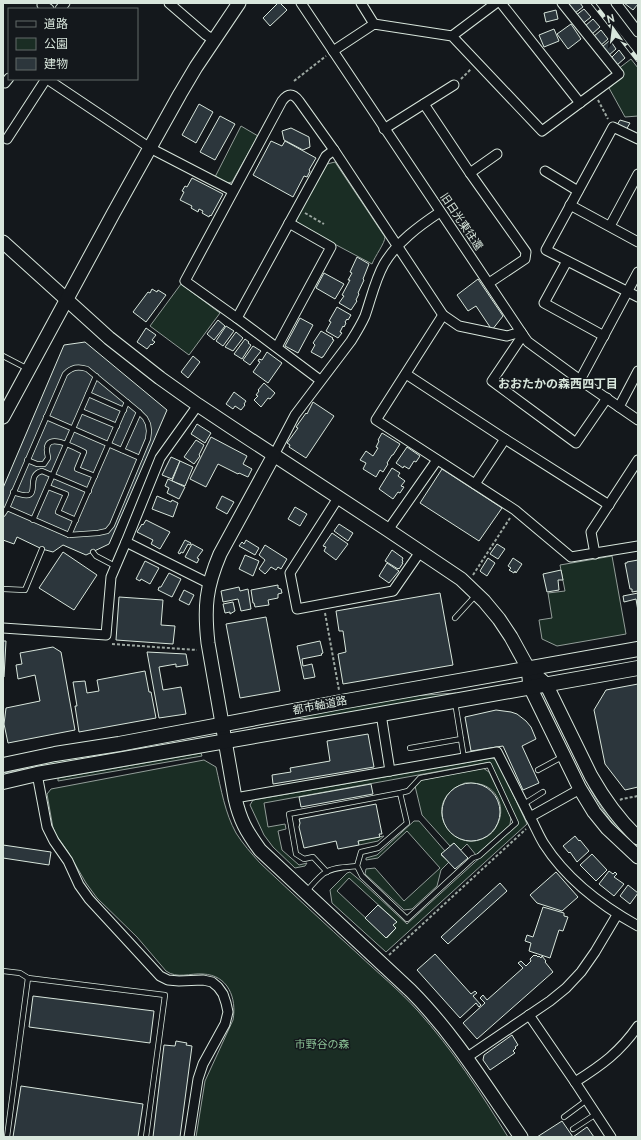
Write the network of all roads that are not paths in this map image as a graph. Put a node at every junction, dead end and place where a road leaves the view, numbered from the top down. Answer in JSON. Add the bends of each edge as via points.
{"nodes":[{"id":1,"x":169,"y":3,"type":"edge"},
{"id":2,"x":239,"y":3,"type":"edge"},
{"id":3,"x":301,"y":3,"type":"edge"},
{"id":4,"x":361,"y":3,"type":"edge"},
{"id":5,"x":496,"y":3,"type":"edge"},
{"id":6,"x":501,"y":3,"type":"edge"},
{"id":7,"x":562,"y":3,"type":"edge"},
{"id":8,"x":616,"y":3,"type":"edge"},
{"id":9,"x":374,"y":24,"type":"junction"},
{"id":10,"x":638,"y":32,"type":"edge"},
{"id":11,"x":452,"y":36,"type":"junction"},
{"id":12,"x":214,"y":40,"type":"junction"},
{"id":13,"x":333,"y":51,"type":"junction"},
{"id":14,"x":46,"y":80,"type":"edge"},
{"id":15,"x":48,"y":80,"type":"edge"},
{"id":16,"x":454,"y":85,"type":"road end"},
{"id":17,"x":580,"y":103,"type":"junction"},
{"id":18,"x":424,"y":104,"type":"junction"},
{"id":19,"x":384,"y":128,"type":"junction"},
{"id":20,"x":7,"y":139,"type":"dead end"},
{"id":21,"x":638,"y":139,"type":"edge"},
{"id":22,"x":150,"y":148,"type":"junction"},
{"id":23,"x":334,"y":150,"type":"junction"},
{"id":24,"x":497,"y":154,"type":"dead end"},
{"id":25,"x":545,"y":171,"type":"dead end"},
{"id":26,"x":470,"y":174,"type":"junction"},
{"id":27,"x":638,"y":174,"type":"edge"},
{"id":28,"x":233,"y":191,"type":"junction"},
{"id":29,"x":578,"y":191,"type":"junction"},
{"id":30,"x":570,"y":205,"type":"junction"},
{"id":31,"x":440,"y":212,"type":"junction"},
{"id":32,"x":289,"y":223,"type":"junction"},
{"id":33,"x":610,"y":226,"type":"junction"},
{"id":34,"x":3,"y":242,"type":"edge"},
{"id":35,"x":638,"y":242,"type":"edge"},
{"id":36,"x":397,"y":247,"type":"junction"},
{"id":37,"x":567,"y":261,"type":"junction"},
{"id":38,"x":638,"y":272,"type":"edge"},
{"id":39,"x":489,"y":283,"type":"junction"},
{"id":40,"x":627,"y":291,"type":"junction"},
{"id":41,"x":638,"y":298,"type":"edge"},
{"id":42,"x":67,"y":299,"type":"junction"},
{"id":43,"x":443,"y":315,"type":"junction"},
{"id":44,"x":237,"y":318,"type":"junction"},
{"id":45,"x":522,"y":334,"type":"junction"},
{"id":46,"x":604,"y":336,"type":"junction"},
{"id":47,"x":277,"y":347,"type":"junction"},
{"id":48,"x":3,"y":356,"type":"edge"},
{"id":49,"x":29,"y":370,"type":"junction"},
{"id":50,"x":638,"y":370,"type":"edge"},
{"id":51,"x":406,"y":374,"type":"junction"},
{"id":52,"x":96,"y":376,"type":"junction"},
{"id":53,"x":320,"y":380,"type":"junction"},
{"id":54,"x":580,"y":380,"type":"junction"},
{"id":55,"x":88,"y":394,"type":"junction"},
{"id":56,"x":607,"y":398,"type":"junction"},
{"id":57,"x":127,"y":402,"type":"junction"},
{"id":58,"x":198,"y":405,"type":"junction"},
{"id":59,"x":619,"y":407,"type":"junction"},
{"id":60,"x":124,"y":410,"type":"junction"},
{"id":61,"x":81,"y":411,"type":"junction"},
{"id":62,"x":139,"y":412,"type":"junction"},
{"id":63,"x":3,"y":416,"type":"edge"},
{"id":64,"x":46,"y":417,"type":"junction"},
{"id":65,"x":638,"y":420,"type":"edge"},
{"id":66,"x":117,"y":426,"type":"junction"},
{"id":67,"x":73,"y":429,"type":"junction"},
{"id":68,"x":505,"y":439,"type":"junction"},
{"id":69,"x":67,"y":444,"type":"junction"},
{"id":70,"x":109,"y":445,"type":"junction"},
{"id":71,"x":122,"y":450,"type":"junction"},
{"id":72,"x":274,"y":455,"type":"junction"},
{"id":73,"x":140,"y":458,"type":"junction"},
{"id":74,"x":27,"y":460,"type":"junction"},
{"id":75,"x":437,"y":460,"type":"junction"},
{"id":76,"x":638,"y":460,"type":"edge"},
{"id":77,"x":53,"y":476,"type":"junction"},
{"id":78,"x":95,"y":476,"type":"junction"},
{"id":79,"x":475,"y":484,"type":"junction"},
{"id":80,"x":48,"y":487,"type":"junction"},
{"id":81,"x":89,"y":491,"type":"junction"},
{"id":82,"x":13,"y":492,"type":"junction"},
{"id":83,"x":338,"y":498,"type":"junction"},
{"id":84,"x":609,"y":505,"type":"junction"},
{"id":85,"x":7,"y":508,"type":"junction"},
{"id":86,"x":3,"y":514,"type":"edge"},
{"id":87,"x":34,"y":520,"type":"junction"},
{"id":88,"x":76,"y":520,"type":"junction"},
{"id":89,"x":388,"y":530,"type":"junction"},
{"id":90,"x":69,"y":535,"type":"junction"},
{"id":91,"x":126,"y":542,"type":"junction"},
{"id":92,"x":638,"y":546,"type":"edge"},
{"id":93,"x":42,"y":549,"type":"dead end"},
{"id":94,"x":93,"y":552,"type":"dead end"},
{"id":95,"x":420,"y":552,"type":"junction"},
{"id":96,"x":594,"y":554,"type":"junction"},
{"id":97,"x":115,"y":566,"type":"junction"},
{"id":98,"x":210,"y":584,"type":"junction"},
{"id":99,"x":3,"y":588,"type":"edge"},
{"id":100,"x":477,"y":594,"type":"junction"},
{"id":101,"x":455,"y":618,"type":"dead end"},
{"id":102,"x":3,"y":628,"type":"edge"},
{"id":103,"x":638,"y":649,"type":"edge"},
{"id":104,"x":528,"y":668,"type":"junction"},
{"id":105,"x":638,"y":668,"type":"edge"},
{"id":106,"x":546,"y":684,"type":"junction"},
{"id":107,"x":530,"y":687,"type":"junction"},
{"id":108,"x":454,"y":701,"type":"junction"},
{"id":109,"x":381,"y":714,"type":"junction"},
{"id":110,"x":222,"y":724,"type":"junction"},
{"id":111,"x":461,"y":739,"type":"junction"},
{"id":112,"x":225,"y":741,"type":"junction"},
{"id":113,"x":410,"y":748,"type":"dead end"},
{"id":114,"x":564,"y":756,"type":"junction"},
{"id":115,"x":464,"y":758,"type":"junction"},
{"id":116,"x":3,"y":765,"type":"edge"},
{"id":117,"x":538,"y":770,"type":"dead end"},
{"id":118,"x":390,"y":771,"type":"junction"},
{"id":119,"x":37,"y":774,"type":"junction"},
{"id":120,"x":3,"y":782,"type":"edge"},
{"id":121,"x":580,"y":789,"type":"junction"},
{"id":122,"x":543,"y":792,"type":"dead end"},
{"id":123,"x":400,"y":793,"type":"junction"},
{"id":124,"x":235,"y":798,"type":"junction"},
{"id":125,"x":524,"y":804,"type":"junction"},
{"id":126,"x":530,"y":822,"type":"junction"},
{"id":127,"x":638,"y":838,"type":"edge"},
{"id":128,"x":638,"y":857,"type":"edge"},
{"id":129,"x":357,"y":866,"type":"junction"},
{"id":130,"x":327,"y":872,"type":"junction"},
{"id":131,"x":305,"y":893,"type":"junction"},
{"id":132,"x":617,"y":915,"type":"junction"},
{"id":133,"x":638,"y":926,"type":"edge"},
{"id":134,"x":3,"y":971,"type":"edge"},
{"id":135,"x":28,"y":978,"type":"junction"},
{"id":136,"x":529,"y":1015,"type":"junction"},
{"id":137,"x":638,"y":1026,"type":"edge"},
{"id":138,"x":466,"y":1058,"type":"junction"},
{"id":139,"x":576,"y":1082,"type":"junction"},
{"id":140,"x":587,"y":1100,"type":"junction"},
{"id":141,"x":596,"y":1114,"type":"junction"},
{"id":142,"x":564,"y":1117,"type":"dead end"},
{"id":143,"x":573,"y":1129,"type":"dead end"},
{"id":144,"x":7,"y":1137,"type":"edge"},
{"id":145,"x":146,"y":1137,"type":"edge"},
{"id":146,"x":189,"y":1137,"type":"edge"},
{"id":147,"x":521,"y":1137,"type":"edge"},
{"id":148,"x":611,"y":1137,"type":"edge"}],
"edges":[{"from":1,"to":12,"type":"street"},
{"from":2,"to":12,"type":"street"},
{"from":3,"to":13,"type":"street","name":"旧日光東往還"},
{"from":4,"to":9,"type":"street"},
{"from":5,"to":11,"type":"street"},
{"from":6,"to":17,"type":"street"},
{"from":7,"to":17,"type":"street","via":[[619,74]]},
{"from":8,"to":10,"type":"street"},
{"from":9,"to":11,"type":"street"},
{"from":9,"to":13,"type":"street"},
{"from":11,"to":17,"type":"street","via":[[542,131]]},
{"from":12,"to":22,"type":"street"},
{"from":13,"to":19,"type":"street","name":"旧日光東往還"},
{"from":14,"to":20,"type":"street"},
{"from":15,"to":22,"type":"street"},
{"from":16,"to":18,"type":"street"},
{"from":18,"to":19,"type":"street"},
{"from":18,"to":26,"type":"street"},
{"from":19,"to":31,"type":"street","name":"旧日光東往還"},
{"from":21,"to":29,"type":"street","via":[[613,127]]},
{"from":22,"to":28,"type":"street"},
{"from":22,"to":42,"type":"street"},
{"from":23,"to":28,"type":"street","via":[[296,96],[286,96]]},
{"from":23,"to":32,"type":"street","via":[[326,156]]},
{"from":23,"to":36,"type":"street"},
{"from":24,"to":26,"type":"street"},
{"from":25,"to":29,"type":"street"},
{"from":26,"to":39,"type":"street","via":[[526,252],[525,259]]},
{"from":27,"to":33,"type":"street"},
{"from":28,"to":44,"type":"street","via":[[185,281]]},
{"from":29,"to":30,"type":"street"},
{"from":30,"to":33,"type":"street"},
{"from":30,"to":37,"type":"street","via":[[546,250]]},
{"from":31,"to":36,"type":"street","via":[[416,228]]},
{"from":31,"to":39,"type":"street","name":"旧日光東往還"},
{"from":32,"to":44,"type":"street"},
{"from":32,"to":47,"type":"street","via":[[331,247]]},
{"from":33,"to":35,"type":"street"},
{"from":34,"to":42,"type":"street"},
{"from":36,"to":43,"type":"street"},
{"from":36,"to":53,"type":"street","via":[[383,265],[358,330]]},
{"from":37,"to":40,"type":"street"},
{"from":37,"to":46,"type":"street","via":[[544,303]]},
{"from":38,"to":40,"type":"street"},
{"from":39,"to":45,"type":"street","name":"旧日光東往還"},
{"from":40,"to":41,"type":"street"},
{"from":40,"to":46,"type":"street"},
{"from":42,"to":49,"type":"street"},
{"from":42,"to":58,"type":"street","via":[[109,338]]},
{"from":43,"to":45,"type":"street","via":[[459,326],[507,336]]},
{"from":43,"to":51,"type":"street"},
{"from":44,"to":47,"type":"street"},
{"from":45,"to":54,"type":"street","name":"旧日光東往還","via":[[528,342]]},
{"from":45,"to":56,"type":"street","via":[[492,381],[576,443]]},
{"from":46,"to":54,"type":"street"},
{"from":47,"to":53,"type":"street"},
{"from":48,"to":49,"type":"lane"},
{"from":49,"to":63,"type":"street"},
{"from":50,"to":59,"type":"street"},
{"from":51,"to":68,"type":"street"},
{"from":51,"to":75,"type":"street","via":[[376,420]]},
{"from":52,"to":55,"type":"lane"},
{"from":52,"to":57,"type":"lane"},
{"from":52,"to":64,"type":"lane","via":[[82,367],[70,369],[65,374]]},
{"from":53,"to":72,"type":"street","via":[[295,415]]},
{"from":54,"to":56,"type":"street","name":"旧日光東往還"},
{"from":55,"to":60,"type":"lane"},
{"from":55,"to":61,"type":"lane"},
{"from":56,"to":59,"type":"street","name":"旧日光東往還"},
{"from":57,"to":60,"type":"lane"},
{"from":57,"to":62,"type":"lane"},
{"from":58,"to":72,"type":"street"},
{"from":58,"to":91,"type":"street","via":[[160,458]]},
{"from":59,"to":65,"type":"street","name":"旧日光東往還"},
{"from":60,"to":66,"type":"lane"},
{"from":61,"to":66,"type":"lane"},
{"from":61,"to":67,"type":"lane"},
{"from":62,"to":71,"type":"lane"},
{"from":62,"to":73,"type":"lane","via":[[148,424],[149,431]]},
{"from":64,"to":67,"type":"lane"},
{"from":64,"to":74,"type":"lane"},
{"from":66,"to":70,"type":"lane"},
{"from":67,"to":69,"type":"lane"},
{"from":67,"to":70,"type":"lane"},
{"from":68,"to":79,"type":"street"},
{"from":68,"to":84,"type":"street"},
{"from":69,"to":74,"type":"lane","via":[[51,442],[44,464]]},
{"from":69,"to":77,"type":"lane"},
{"from":69,"to":78,"type":"lane","via":[[84,452],[77,469]]},
{"from":70,"to":71,"type":"lane"},
{"from":70,"to":78,"type":"lane"},
{"from":71,"to":73,"type":"lane"},
{"from":72,"to":83,"type":"street"},
{"from":72,"to":98,"type":"street","via":[[220,554]]},
{"from":73,"to":90,"type":"lane","via":[[112,525],[107,531]]},
{"from":74,"to":82,"type":"lane"},
{"from":75,"to":79,"type":"street"},
{"from":75,"to":89,"type":"street"},
{"from":76,"to":84,"type":"street"},
{"from":77,"to":80,"type":"lane"},
{"from":77,"to":81,"type":"lane"},
{"from":77,"to":82,"type":"lane","via":[[38,472],[32,479],[34,488],[29,495]]},
{"from":78,"to":81,"type":"lane"},
{"from":79,"to":96,"type":"street","via":[[515,510],[571,557]]},
{"from":80,"to":87,"type":"lane"},
{"from":80,"to":88,"type":"lane","via":[[66,494],[58,512]]},
{"from":81,"to":88,"type":"lane"},
{"from":82,"to":85,"type":"lane"},
{"from":83,"to":89,"type":"street"},
{"from":83,"to":95,"type":"street","via":[[290,573],[296,609],[393,591]]},
{"from":84,"to":96,"type":"street","via":[[591,532]]},
{"from":85,"to":86,"type":"lane"},
{"from":85,"to":87,"type":"lane"},
{"from":87,"to":90,"type":"lane"},
{"from":88,"to":90,"type":"lane"},
{"from":89,"to":95,"type":"street"},
{"from":91,"to":97,"type":"street"},
{"from":91,"to":98,"type":"street"},
{"from":92,"to":96,"type":"street"},
{"from":93,"to":99,"type":"lane","via":[[25,590]]},
{"from":94,"to":97,"type":"lane"},
{"from":95,"to":100,"type":"street","via":[[461,579]]},
{"from":97,"to":102,"type":"street","via":[[111,577],[106,635]]},
{"from":98,"to":110,"type":"street","via":[[206,629]]},
{"from":100,"to":101,"type":"lane"},
{"from":100,"to":104,"type":"street","via":[[503,625]]},
{"from":103,"to":104,"type":"main road","name":"都市軸道路"},
{"from":104,"to":106,"type":"street"},
{"from":104,"to":107,"type":"street"},
{"from":104,"to":110,"type":"main road","name":"都市軸道路"},
{"from":105,"to":106,"type":"main road","name":"都市軸道路"},
{"from":106,"to":107,"type":"main road","name":"都市軸道路"},
{"from":106,"to":127,"type":"street","via":[[599,791],[621,821]]},
{"from":107,"to":108,"type":"main road","name":"都市軸道路"},
{"from":107,"to":114,"type":"street"},
{"from":108,"to":109,"type":"main road","name":"都市軸道路"},
{"from":108,"to":111,"type":"lane"},
{"from":109,"to":112,"type":"main road","name":"都市軸道路"},
{"from":109,"to":118,"type":"street"},
{"from":110,"to":112,"type":"street"},
{"from":110,"to":116,"type":"main road","name":"都市軸道路"},
{"from":111,"to":113,"type":"lane"},
{"from":111,"to":115,"type":"lane"},
{"from":112,"to":119,"type":"main road","name":"都市軸道路"},
{"from":112,"to":124,"type":"street"},
{"from":114,"to":117,"type":"lane"},
{"from":114,"to":121,"type":"street"},
{"from":115,"to":118,"type":"street"},
{"from":115,"to":125,"type":"street","via":[[497,752]]},
{"from":118,"to":124,"type":"street"},
{"from":119,"to":120,"type":"main road","name":"都市軸道路"},
{"from":119,"to":146,"type":"street","via":[[47,827],[89,899],[160,976],[168,980],[212,982],[223,994],[228,1012],[225,1024],[198,1079]]},
{"from":121,"to":126,"type":"street"},
{"from":121,"to":128,"type":"street","via":[[607,828]]},
{"from":122,"to":125,"type":"lane"},
{"from":123,"to":129,"type":"lane","via":[[406,823],[378,848],[361,852]]},
{"from":123,"to":129,"type":"lane","via":[[408,791],[420,778],[489,765],[516,823],[407,919],[362,876]]},
{"from":123,"to":130,"type":"lane","via":[[288,814],[296,854],[304,859],[313,857]]},
{"from":124,"to":131,"type":"street","via":[[239,815],[251,838]]},
{"from":125,"to":126,"type":"street"},
{"from":126,"to":132,"type":"street","via":[[561,866],[586,891]]},
{"from":129,"to":130,"type":"lane"},
{"from":130,"to":131,"type":"lane"},
{"from":131,"to":138,"type":"street","via":[[420,1000]]},
{"from":132,"to":133,"type":"street"},
{"from":132,"to":136,"type":"street","via":[[581,972],[566,988]]},
{"from":134,"to":135,"type":"lane"},
{"from":135,"to":144,"type":"lane"},
{"from":135,"to":145,"type":"lane","via":[[165,995]]},
{"from":136,"to":138,"type":"street"},
{"from":136,"to":139,"type":"street"},
{"from":137,"to":139,"type":"street","via":[[613,1056]]},
{"from":138,"to":147,"type":"street"},
{"from":139,"to":140,"type":"street"},
{"from":140,"to":141,"type":"street"},
{"from":140,"to":142,"type":"lane"},
{"from":141,"to":143,"type":"lane"},
{"from":141,"to":148,"type":"street"}]}
